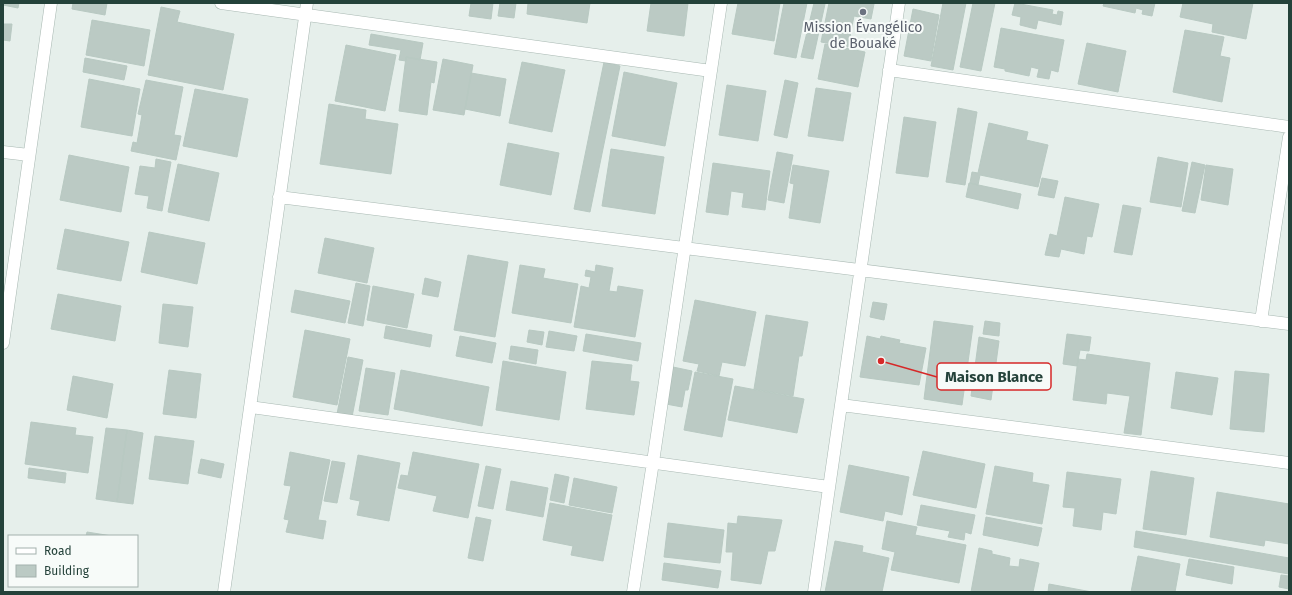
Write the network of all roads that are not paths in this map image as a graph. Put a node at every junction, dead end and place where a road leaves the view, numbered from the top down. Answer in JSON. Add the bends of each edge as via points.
{"nodes":[{"id":1,"x":51,"y":3,"type":"edge"},
{"id":2,"x":221,"y":3,"type":"edge"},
{"id":3,"x":721,"y":3,"type":"edge"},
{"id":4,"x":899,"y":3,"type":"edge"},
{"id":5,"x":306,"y":9,"type":"edge"},
{"id":6,"x":889,"y":70,"type":"junction"},
{"id":7,"x":711,"y":71,"type":"junction"},
{"id":8,"x":1289,"y":127,"type":"edge"},
{"id":9,"x":1289,"y":137,"type":"edge"},
{"id":10,"x":3,"y":152,"type":"edge"},
{"id":11,"x":30,"y":155,"type":"junction"},
{"id":12,"x":279,"y":197,"type":"junction"},
{"id":13,"x":684,"y":248,"type":"junction"},
{"id":14,"x":860,"y":270,"type":"junction"},
{"id":15,"x":1261,"y":321,"type":"junction"},
{"id":16,"x":1289,"y":324,"type":"edge"},
{"id":17,"x":3,"y":343,"type":"edge"},
{"id":18,"x":841,"y":405,"type":"junction"},
{"id":19,"x":250,"y":407,"type":"junction"},
{"id":20,"x":653,"y":462,"type":"junction"},
{"id":21,"x":1289,"y":464,"type":"edge"},
{"id":22,"x":829,"y":486,"type":"junction"},
{"id":23,"x":224,"y":592,"type":"edge"},
{"id":24,"x":632,"y":592,"type":"edge"},
{"id":25,"x":814,"y":592,"type":"edge"}],
"edges":[{"from":1,"to":11,"type":"street"},
{"from":2,"to":5,"type":"street"},
{"from":3,"to":7,"type":"street"},
{"from":4,"to":6,"type":"street"},
{"from":5,"to":7,"type":"street"},
{"from":5,"to":12,"type":"street"},
{"from":6,"to":8,"type":"street"},
{"from":6,"to":14,"type":"street"},
{"from":7,"to":13,"type":"street"},
{"from":9,"to":15,"type":"street"},
{"from":10,"to":11,"type":"street"},
{"from":11,"to":17,"type":"street"},
{"from":12,"to":13,"type":"street"},
{"from":12,"to":19,"type":"street"},
{"from":13,"to":14,"type":"street"},
{"from":13,"to":20,"type":"street"},
{"from":14,"to":15,"type":"street"},
{"from":14,"to":18,"type":"street"},
{"from":15,"to":16,"type":"street"},
{"from":18,"to":21,"type":"street"},
{"from":18,"to":22,"type":"street"},
{"from":19,"to":20,"type":"street"},
{"from":19,"to":23,"type":"street"},
{"from":20,"to":22,"type":"street"},
{"from":20,"to":24,"type":"street"},
{"from":22,"to":25,"type":"street"}]}
